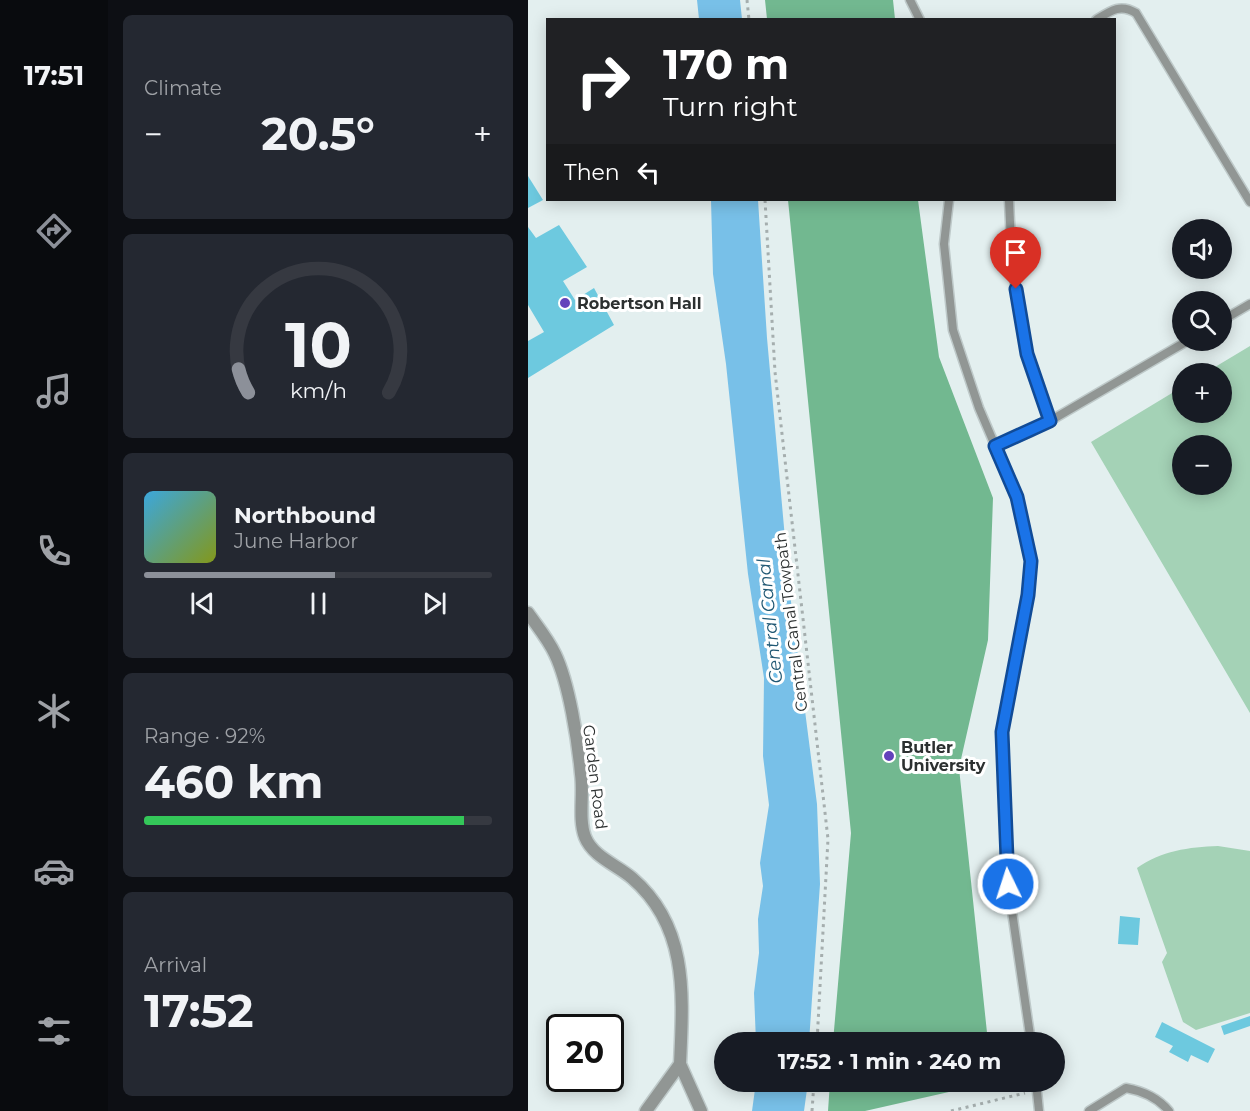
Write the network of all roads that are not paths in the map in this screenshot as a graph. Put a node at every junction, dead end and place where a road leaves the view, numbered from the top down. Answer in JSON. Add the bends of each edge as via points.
{"nodes":[{"id":1,"x":910,"y":0,"type":"edge"},
{"id":2,"x":919,"y":18,"type":"edge"},
{"id":3,"x":1099,"y":18,"type":"edge"},
{"id":4,"x":949,"y":201,"type":"edge"},
{"id":5,"x":1009,"y":201,"type":"edge"},
{"id":6,"x":1250,"y":202,"type":"edge"},
{"id":7,"x":1250,"y":304,"type":"edge"},
{"id":8,"x":1232,"y":315,"type":"edge"},
{"id":9,"x":1172,"y":350,"type":"edge"},
{"id":10,"x":1050,"y":421,"type":"junction"},
{"id":11,"x":995,"y":446,"type":"junction"},
{"id":12,"x":528,"y":613,"type":"edge"},
{"id":13,"x":1030,"y":1032,"type":"edge"},
{"id":14,"x":680,"y":1064,"type":"junction"},
{"id":15,"x":1037,"y":1092,"type":"edge"},
{"id":16,"x":646,"y":1111,"type":"edge"},
{"id":17,"x":701,"y":1111,"type":"edge"},
{"id":18,"x":1039,"y":1111,"type":"edge"},
{"id":19,"x":1089,"y":1111,"type":"edge"},
{"id":20,"x":1169,"y":1111,"type":"edge"}],
"edges":[{"from":1,"to":2,"type":"lane"},
{"from":3,"to":6,"type":"lane","via":[[1116,8],[1136,13]]},
{"from":4,"to":11,"type":"lane","via":[[944,244],[953,330]]},
{"from":5,"to":10,"type":"lane","via":[[1012,267],[1021,326]]},
{"from":7,"to":8,"type":"lane"},
{"from":9,"to":10,"type":"lane"},
{"from":10,"to":11,"type":"lane"},
{"from":11,"to":13,"type":"lane","via":[[1017,497],[1031,561],[1002,732],[1008,884]]},
{"from":12,"to":14,"type":"street","name":"Garden Road","via":[[554,652],[563,674],[581,773],[586,839],[597,854],[628,874],[647,893],[665,918],[675,942],[682,974]]},
{"from":14,"to":16,"type":"street"},
{"from":14,"to":17,"type":"street","name":"Garden Road"},
{"from":15,"to":18,"type":"lane"},
{"from":19,"to":20,"type":"lane","via":[[1126,1088],[1161,1102]]}]}
